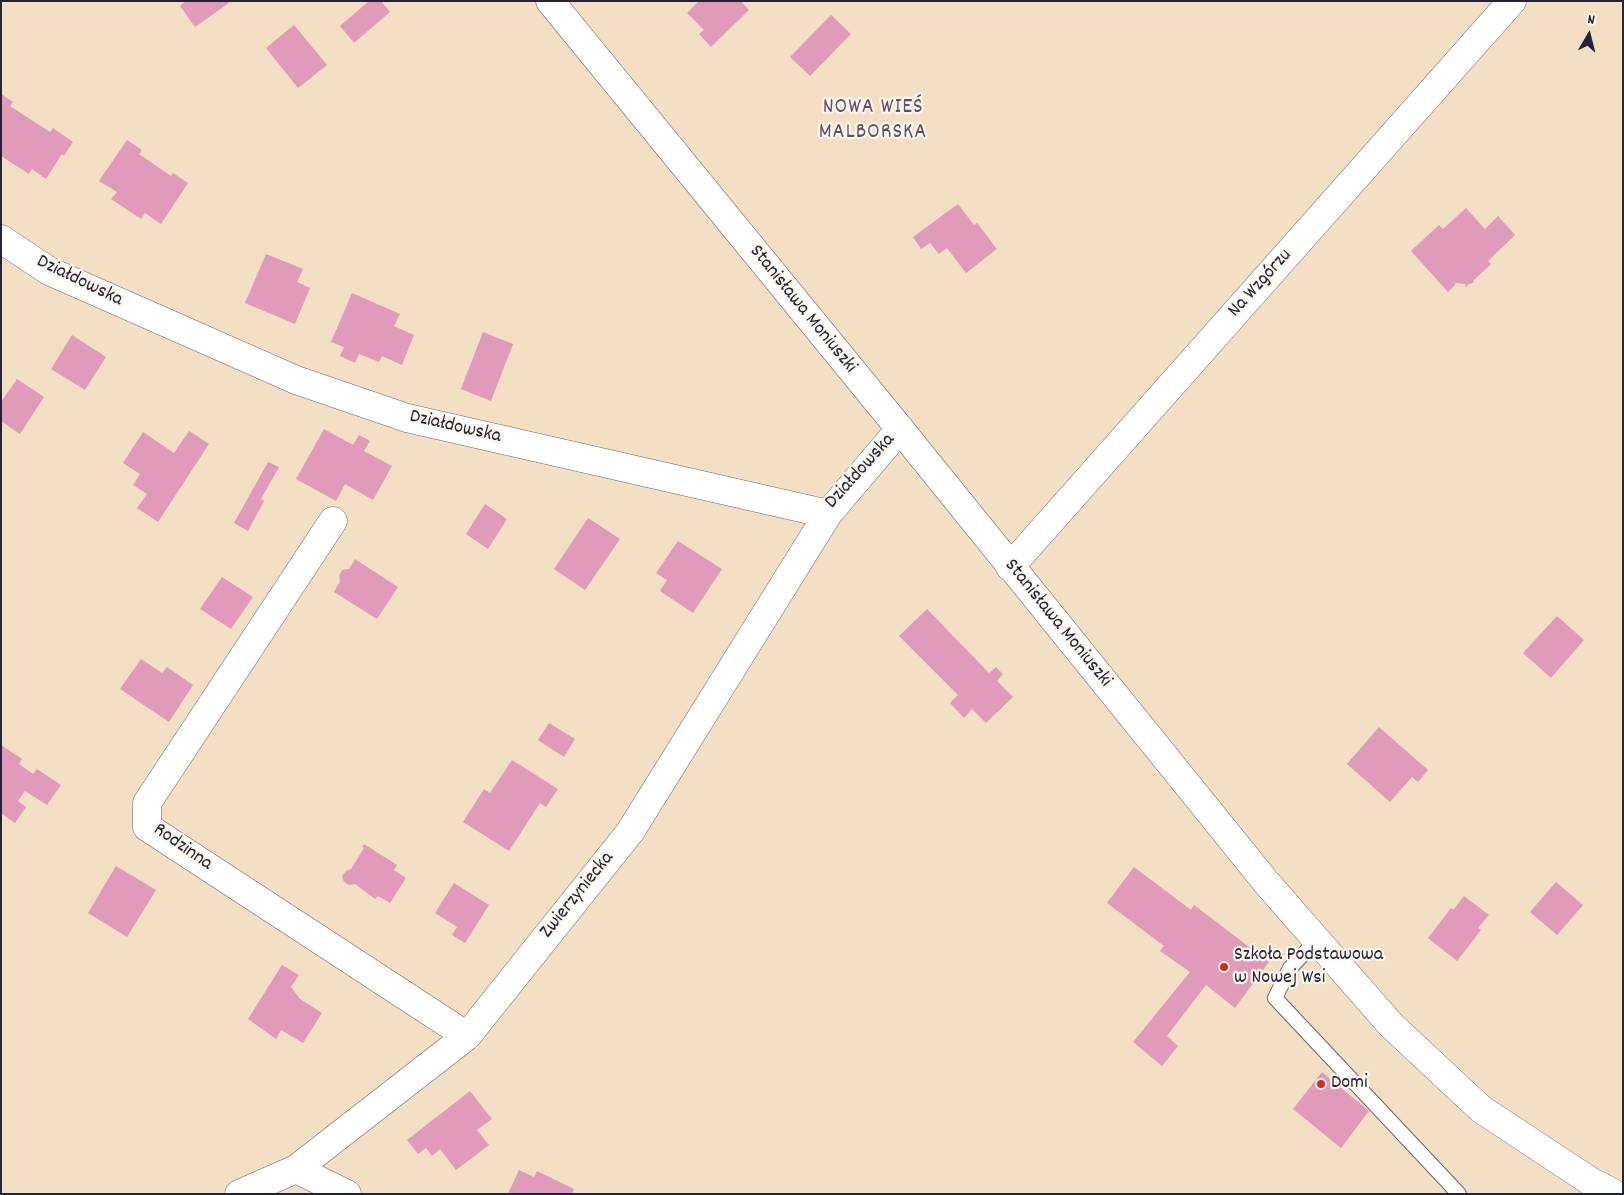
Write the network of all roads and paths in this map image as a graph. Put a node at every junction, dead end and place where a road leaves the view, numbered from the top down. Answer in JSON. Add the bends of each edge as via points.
{"nodes":[{"id":1,"x":550,"y":1,"type":"edge"},
{"id":2,"x":1512,"y":1,"type":"edge"},
{"id":3,"x":1,"y":239,"type":"edge"},
{"id":4,"x":900,"y":429,"type":"junction"},
{"id":5,"x":828,"y":514,"type":"junction"},
{"id":6,"x":333,"y":521,"type":"dead end"},
{"id":7,"x":1010,"y":567,"type":"junction"},
{"id":8,"x":1317,"y":940,"type":"junction"},
{"id":9,"x":467,"y":1036,"type":"junction"},
{"id":10,"x":296,"y":1169,"type":"junction"},
{"id":11,"x":239,"y":1194,"type":"edge"},
{"id":12,"x":347,"y":1194,"type":"edge"},
{"id":13,"x":1459,"y":1194,"type":"edge"},
{"id":14,"x":1614,"y":1194,"type":"edge"}],
"edges":[{"from":1,"to":4,"type":"street","name":"Stanisława Moniuszki"},
{"from":2,"to":7,"type":"street","name":"Na Wzgórzu"},
{"from":3,"to":5,"type":"street","name":"Działdowska","via":[[49,271],[269,369],[407,418]]},
{"from":4,"to":5,"type":"street","name":"Działdowska"},
{"from":4,"to":7,"type":"street","name":"Stanisława Moniuszki"},
{"from":5,"to":9,"type":"street","name":"Zwierzyniecka","via":[[630,832]]},
{"from":6,"to":9,"type":"street","name":"Rodzinna","via":[[146,803],[147,826]]},
{"from":7,"to":8,"type":"street","name":"Stanisława Moniuszki","via":[[1266,882]]},
{"from":8,"to":13,"type":"lane","via":[[1290,968],[1275,998]]},
{"from":8,"to":14,"type":"street","name":"Stanisława Moniuszki","via":[[1391,1025],[1481,1110]]},
{"from":9,"to":10,"type":"street","name":"Zwierzyniecka"},
{"from":10,"to":11,"type":"street","name":"Zwierzyniecka"},
{"from":10,"to":12,"type":"street"}]}
